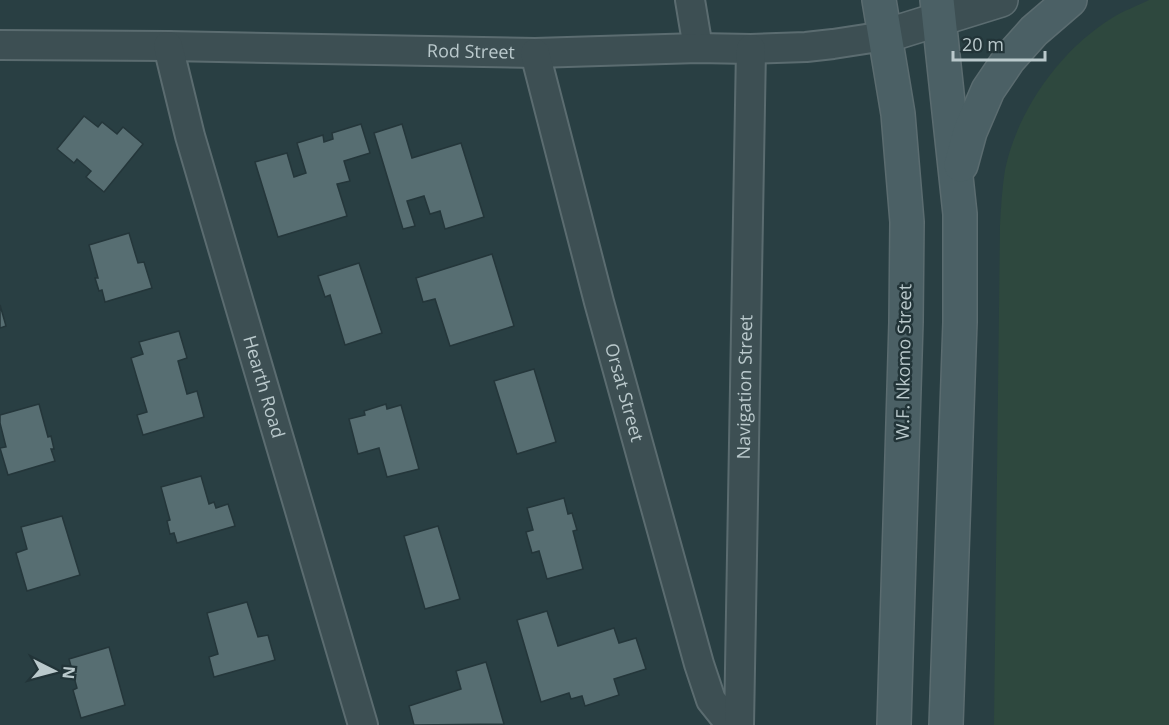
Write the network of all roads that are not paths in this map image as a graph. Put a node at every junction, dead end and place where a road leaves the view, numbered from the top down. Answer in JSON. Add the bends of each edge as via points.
{"nodes":[{"id":1,"x":690,"y":0,"type":"edge"},
{"id":2,"x":879,"y":0,"type":"edge"},
{"id":3,"x":1001,"y":0,"type":"edge"},
{"id":4,"x":1070,"y":0,"type":"edge"},
{"id":5,"x":938,"y":9,"type":"edge"},
{"id":6,"x":885,"y":36,"type":"junction"},
{"id":7,"x":0,"y":45,"type":"edge"},
{"id":8,"x":168,"y":46,"type":"junction"},
{"id":9,"x":698,"y":48,"type":"junction"},
{"id":10,"x":751,"y":49,"type":"junction"},
{"id":11,"x":535,"y":53,"type":"junction"},
{"id":12,"x":957,"y":181,"type":"junction"},
{"id":13,"x":363,"y":725,"type":"edge"},
{"id":14,"x":731,"y":725,"type":"edge"},
{"id":15,"x":739,"y":725,"type":"edge"},
{"id":16,"x":894,"y":725,"type":"edge"},
{"id":17,"x":946,"y":725,"type":"edge"}],
"edges":[{"from":1,"to":9,"type":"street"},
{"from":2,"to":6,"type":"main road","name":"W.F. Nkomo Street"},
{"from":3,"to":5,"type":"street","name":"Rod Street"},
{"from":4,"to":12,"type":"main road","via":[[1034,31],[988,90],[970,132]]},
{"from":5,"to":6,"type":"street","name":"Rod Street"},
{"from":5,"to":12,"type":"main road"},
{"from":6,"to":10,"type":"street","name":"Rod Street","via":[[806,47]]},
{"from":6,"to":16,"type":"main road","name":"W.F. Nkomo Street","via":[[898,114],[907,222]]},
{"from":7,"to":8,"type":"street","name":"Rod Street"},
{"from":8,"to":11,"type":"street","name":"Rod Street"},
{"from":8,"to":13,"type":"street","name":"Hearth Road","via":[[190,136]]},
{"from":9,"to":10,"type":"street","name":"Rod Street"},
{"from":9,"to":11,"type":"street","name":"Rod Street"},
{"from":10,"to":15,"type":"street","name":"Navigation Street"},
{"from":11,"to":14,"type":"street","name":"Orsat Street","via":[[699,664],[711,700]]},
{"from":12,"to":17,"type":"main road","via":[[960,322]]}]}
